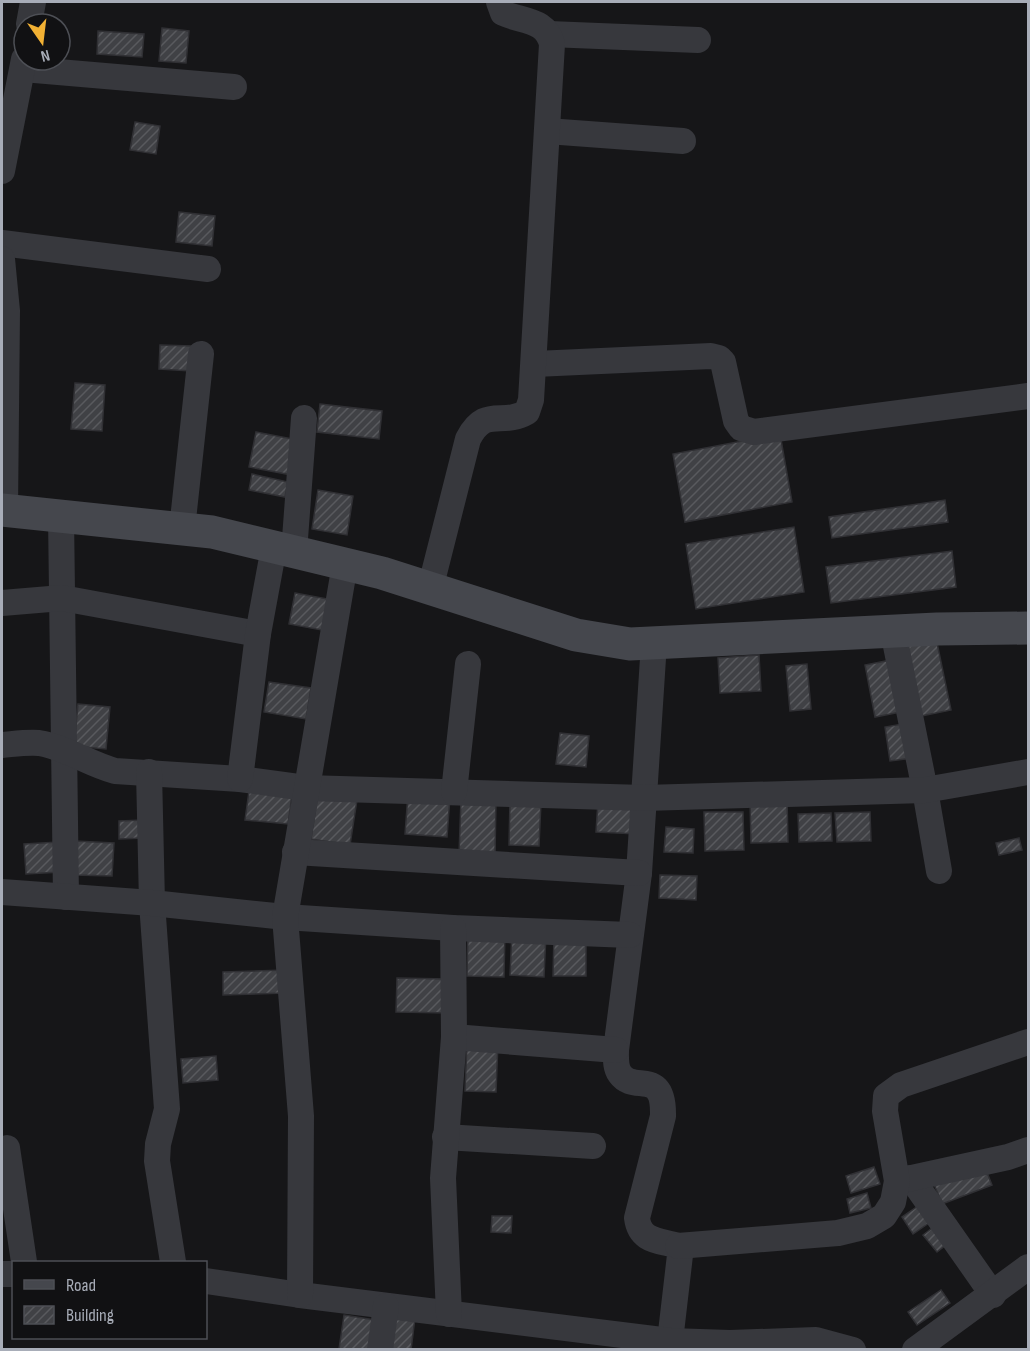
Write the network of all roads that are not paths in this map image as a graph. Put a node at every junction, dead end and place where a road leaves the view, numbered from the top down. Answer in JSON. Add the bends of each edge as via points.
{"nodes":[{"id":1,"x":499,"y":2,"type":"edge"},
{"id":2,"x":549,"y":33,"type":"junction"},
{"id":3,"x":698,"y":40,"type":"dead end"},
{"id":4,"x":72,"y":69,"type":"edge"},
{"id":5,"x":21,"y":72,"type":"edge"},
{"id":6,"x":234,"y":87,"type":"dead end"},
{"id":7,"x":547,"y":131,"type":"junction"},
{"id":8,"x":682,"y":141,"type":"dead end"},
{"id":9,"x":2,"y":171,"type":"edge"},
{"id":10,"x":2,"y":243,"type":"edge"},
{"id":11,"x":2,"y":259,"type":"edge"},
{"id":12,"x":208,"y":269,"type":"dead end"},
{"id":13,"x":201,"y":354,"type":"dead end"},
{"id":14,"x":4,"y":359,"type":"edge"},
{"id":15,"x":535,"y":364,"type":"junction"},
{"id":16,"x":1029,"y":396,"type":"edge"},
{"id":17,"x":304,"y":418,"type":"dead end"},
{"id":18,"x":4,"y":424,"type":"edge"},
{"id":19,"x":3,"y":510,"type":"edge"},
{"id":20,"x":61,"y":516,"type":"junction"},
{"id":21,"x":182,"y":529,"type":"junction"},
{"id":22,"x":284,"y":550,"type":"junction"},
{"id":23,"x":345,"y":564,"type":"junction"},
{"id":24,"x":430,"y":589,"type":"junction"},
{"id":25,"x":62,"y":598,"type":"junction"},
{"id":26,"x":2,"y":603,"type":"edge"},
{"id":27,"x":1029,"y":628,"type":"edge"},
{"id":28,"x":893,"y":631,"type":"junction"},
{"id":29,"x":258,"y":634,"type":"junction"},
{"id":30,"x":654,"y":643,"type":"junction"},
{"id":31,"x":468,"y":664,"type":"dead end"},
{"id":32,"x":2,"y":745,"type":"edge"},
{"id":33,"x":64,"y":752,"type":"junction"},
{"id":34,"x":149,"y":772,"type":"junction"},
{"id":35,"x":1029,"y":772,"type":"edge"},
{"id":36,"x":240,"y":779,"type":"junction"},
{"id":37,"x":306,"y":788,"type":"junction"},
{"id":38,"x":925,"y":790,"type":"junction"},
{"id":39,"x":454,"y":792,"type":"junction"},
{"id":40,"x":644,"y":798,"type":"junction"},
{"id":41,"x":296,"y":852,"type":"junction"},
{"id":42,"x":939,"y":871,"type":"dead end"},
{"id":43,"x":639,"y":873,"type":"junction"},
{"id":44,"x":2,"y":892,"type":"edge"},
{"id":45,"x":66,"y":897,"type":"junction"},
{"id":46,"x":152,"y":903,"type":"junction"},
{"id":47,"x":285,"y":917,"type":"junction"},
{"id":48,"x":453,"y":928,"type":"junction"},
{"id":49,"x":630,"y":935,"type":"junction"},
{"id":50,"x":454,"y":1037,"type":"junction"},
{"id":51,"x":1029,"y":1042,"type":"edge"},
{"id":52,"x":616,"y":1050,"type":"junction"},
{"id":53,"x":445,"y":1137,"type":"junction"},
{"id":54,"x":593,"y":1146,"type":"dead end"},
{"id":55,"x":7,"y":1148,"type":"dead end"},
{"id":56,"x":1029,"y":1150,"type":"edge"},
{"id":57,"x":904,"y":1180,"type":"junction"},
{"id":58,"x":678,"y":1246,"type":"junction"},
{"id":59,"x":24,"y":1261,"type":"edge"},
{"id":60,"x":173,"y":1261,"type":"edge"},
{"id":61,"x":1029,"y":1267,"type":"edge"},
{"id":62,"x":207,"y":1281,"type":"edge"},
{"id":63,"x":993,"y":1294,"type":"junction"},
{"id":64,"x":300,"y":1295,"type":"junction"},
{"id":65,"x":386,"y":1306,"type":"junction"},
{"id":66,"x":449,"y":1314,"type":"junction"},
{"id":67,"x":670,"y":1341,"type":"junction"},
{"id":68,"x":380,"y":1350,"type":"edge"},
{"id":69,"x":852,"y":1350,"type":"edge"},
{"id":70,"x":915,"y":1350,"type":"edge"}],
"edges":[{"from":1,"to":2,"type":"street","via":[[503,13],[543,27]]},
{"from":2,"to":3,"type":"street"},
{"from":2,"to":7,"type":"street","via":[[552,44]]},
{"from":4,"to":6,"type":"street"},
{"from":5,"to":9,"type":"street"},
{"from":7,"to":8,"type":"street"},
{"from":7,"to":15,"type":"street"},
{"from":10,"to":12,"type":"street"},
{"from":11,"to":14,"type":"street","via":[[6,290]]},
{"from":13,"to":21,"type":"street"},
{"from":14,"to":18,"type":"street"},
{"from":15,"to":16,"type":"street","via":[[719,358],[736,421],[741,428],[754,432]]},
{"from":15,"to":24,"type":"street","via":[[527,412],[518,417],[480,422],[468,439]]},
{"from":17,"to":22,"type":"street"},
{"from":18,"to":19,"type":"street"},
{"from":19,"to":20,"type":"street"},
{"from":20,"to":21,"type":"street"},
{"from":20,"to":25,"type":"street"},
{"from":21,"to":22,"type":"street","via":[[212,532]]},
{"from":22,"to":23,"type":"street"},
{"from":22,"to":29,"type":"street"},
{"from":23,"to":24,"type":"street"},
{"from":23,"to":37,"type":"street"},
{"from":24,"to":30,"type":"street","via":[[576,635],[630,644]]},
{"from":25,"to":26,"type":"street"},
{"from":25,"to":29,"type":"street"},
{"from":25,"to":33,"type":"street"},
{"from":27,"to":28,"type":"street"},
{"from":28,"to":30,"type":"street"},
{"from":28,"to":38,"type":"street"},
{"from":29,"to":36,"type":"street"},
{"from":30,"to":40,"type":"street"},
{"from":31,"to":39,"type":"street"},
{"from":32,"to":33,"type":"street","via":[[37,743]]},
{"from":33,"to":34,"type":"street","via":[[115,771]]},
{"from":33,"to":45,"type":"street"},
{"from":34,"to":36,"type":"street"},
{"from":34,"to":46,"type":"street"},
{"from":35,"to":38,"type":"street"},
{"from":36,"to":37,"type":"street"},
{"from":37,"to":39,"type":"street"},
{"from":37,"to":41,"type":"street"},
{"from":38,"to":40,"type":"street"},
{"from":38,"to":42,"type":"street"},
{"from":39,"to":40,"type":"street"},
{"from":40,"to":43,"type":"street"},
{"from":41,"to":43,"type":"street"},
{"from":41,"to":47,"type":"street"},
{"from":43,"to":49,"type":"street"},
{"from":44,"to":45,"type":"street"},
{"from":45,"to":46,"type":"street"},
{"from":46,"to":47,"type":"street"},
{"from":46,"to":60,"type":"street","via":[[167,1100],[157,1161]]},
{"from":47,"to":48,"type":"street"},
{"from":47,"to":64,"type":"street","via":[[301,1116]]},
{"from":48,"to":49,"type":"street"},
{"from":48,"to":50,"type":"street"},
{"from":49,"to":52,"type":"street"},
{"from":50,"to":52,"type":"street"},
{"from":50,"to":53,"type":"street"},
{"from":51,"to":57,"type":"street","via":[[901,1085],[886,1096],[885,1111]]},
{"from":52,"to":58,"type":"street","via":[[618,1072],[624,1078],[655,1087],[663,1105],[638,1228],[643,1235]]},
{"from":53,"to":54,"type":"street"},
{"from":53,"to":66,"type":"street"},
{"from":55,"to":59,"type":"street"},
{"from":56,"to":57,"type":"street"},
{"from":57,"to":58,"type":"street","via":[[884,1216],[867,1226],[838,1233]]},
{"from":57,"to":63,"type":"street"},
{"from":58,"to":67,"type":"street"},
{"from":61,"to":63,"type":"street"},
{"from":62,"to":64,"type":"street"},
{"from":63,"to":70,"type":"street"},
{"from":64,"to":65,"type":"street"},
{"from":65,"to":66,"type":"street"},
{"from":65,"to":68,"type":"street"},
{"from":66,"to":67,"type":"street"},
{"from":67,"to":69,"type":"street","via":[[816,1340]]}]}
